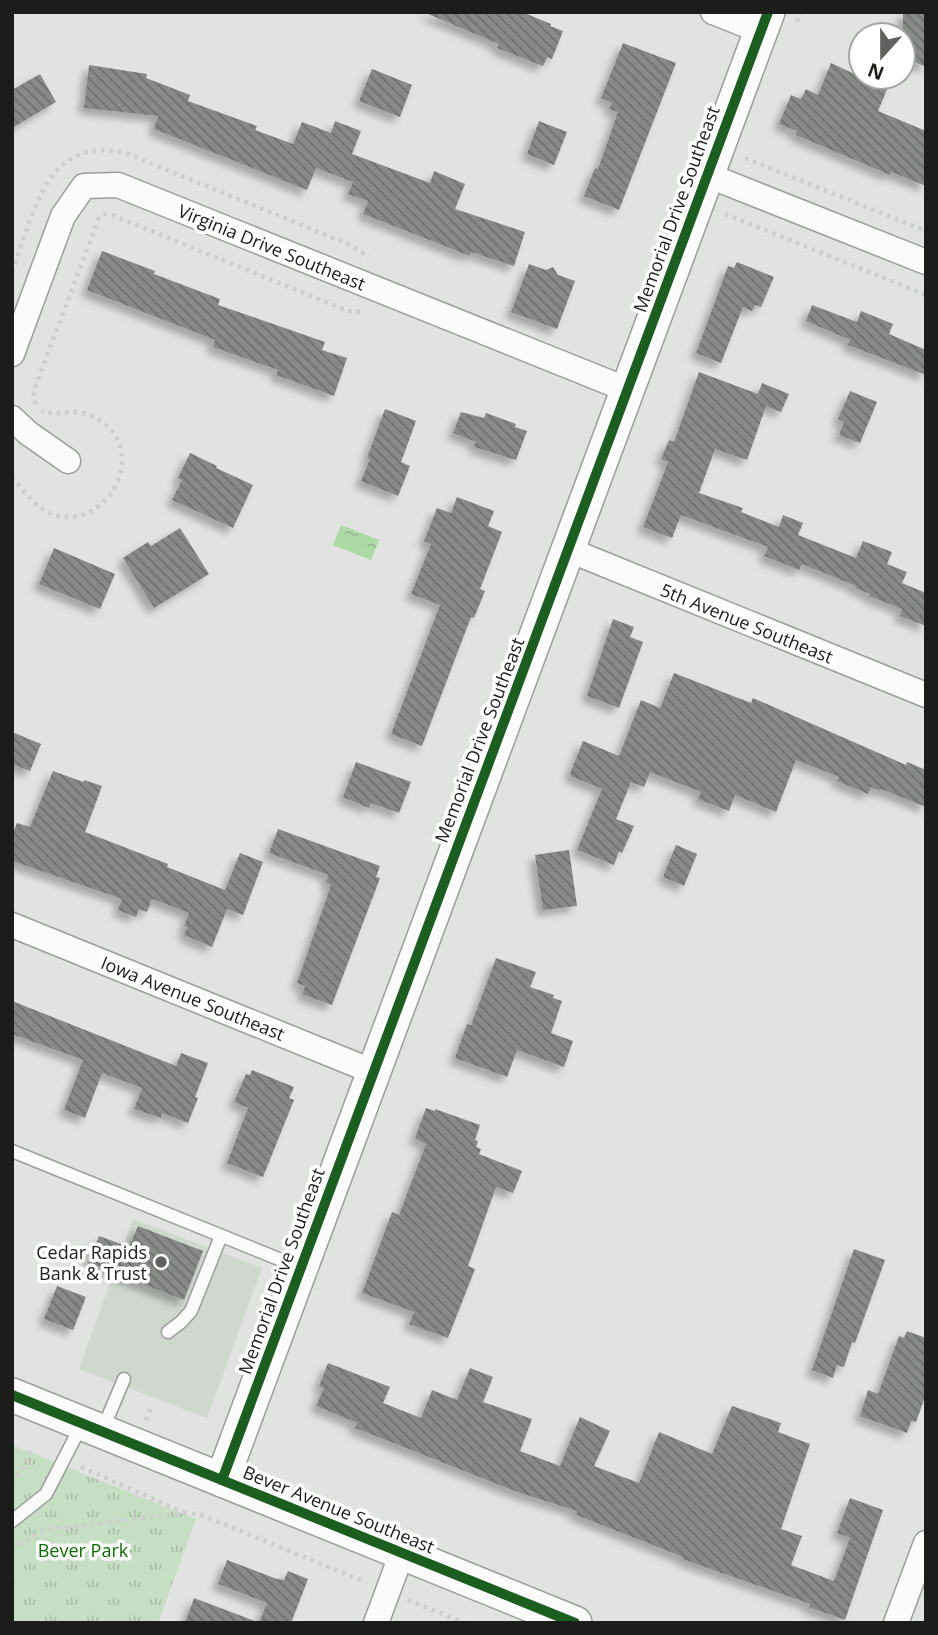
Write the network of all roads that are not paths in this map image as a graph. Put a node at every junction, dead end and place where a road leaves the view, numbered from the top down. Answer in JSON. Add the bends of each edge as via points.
{"nodes":[{"id":1,"x":713,"y":12,"type":"edge"},
{"id":2,"x":764,"y":22,"type":"edge"},
{"id":3,"x":707,"y":175,"type":"junction"},
{"id":4,"x":926,"y":262,"type":"edge"},
{"id":5,"x":12,"y":354,"type":"edge"},
{"id":6,"x":628,"y":390,"type":"junction"},
{"id":7,"x":12,"y":418,"type":"edge"},
{"id":8,"x":68,"y":461,"type":"dead end"},
{"id":9,"x":569,"y":550,"type":"junction"},
{"id":10,"x":926,"y":695,"type":"edge"},
{"id":11,"x":12,"y":925,"type":"edge"},
{"id":12,"x":374,"y":1072,"type":"junction"},
{"id":13,"x":12,"y":1151,"type":"edge"},
{"id":14,"x":221,"y":1236,"type":"junction"},
{"id":15,"x":301,"y":1268,"type":"junction"},
{"id":16,"x":168,"y":1332,"type":"dead end"},
{"id":17,"x":124,"y":1378,"type":"dead end"},
{"id":18,"x":12,"y":1395,"type":"edge"},
{"id":19,"x":92,"y":1427,"type":"junction"},
{"id":20,"x":222,"y":1480,"type":"junction"},
{"id":21,"x":12,"y":1521,"type":"edge"},
{"id":22,"x":926,"y":1543,"type":"edge"},
{"id":23,"x":402,"y":1553,"type":"junction"},
{"id":24,"x":376,"y":1623,"type":"edge"},
{"id":25,"x":575,"y":1623,"type":"edge"},
{"id":26,"x":896,"y":1623,"type":"edge"}],
"edges":[{"from":1,"to":2,"type":"street"},
{"from":2,"to":3,"type":"street","name":"Memorial Drive Southeast"},
{"from":3,"to":4,"type":"street"},
{"from":3,"to":6,"type":"street","name":"Memorial Drive Southeast"},
{"from":5,"to":6,"type":"street","name":"Virginia Drive Southeast","via":[[63,216],[84,186],[118,185]]},
{"from":6,"to":9,"type":"street","name":"Memorial Drive Southeast"},
{"from":7,"to":8,"type":"street"},
{"from":9,"to":10,"type":"street","name":"5th Avenue Southeast"},
{"from":9,"to":12,"type":"street","name":"Memorial Drive Southeast"},
{"from":11,"to":12,"type":"street","name":"Iowa Avenue Southeast"},
{"from":12,"to":15,"type":"street","name":"Memorial Drive Southeast"},
{"from":13,"to":14,"type":"lane"},
{"from":14,"to":15,"type":"lane"},
{"from":14,"to":16,"type":"lane","via":[[191,1311]]},
{"from":15,"to":20,"type":"street","name":"Memorial Drive Southeast"},
{"from":17,"to":19,"type":"lane"},
{"from":18,"to":19,"type":"street","name":"Bever Avenue Southeast"},
{"from":19,"to":20,"type":"street","name":"Bever Avenue Southeast"},
{"from":19,"to":21,"type":"lane","via":[[46,1494]]},
{"from":20,"to":23,"type":"street","name":"Bever Avenue Southeast"},
{"from":22,"to":26,"type":"street"},
{"from":23,"to":24,"type":"street"},
{"from":23,"to":25,"type":"street","name":"Bever Avenue Southeast"}]}
